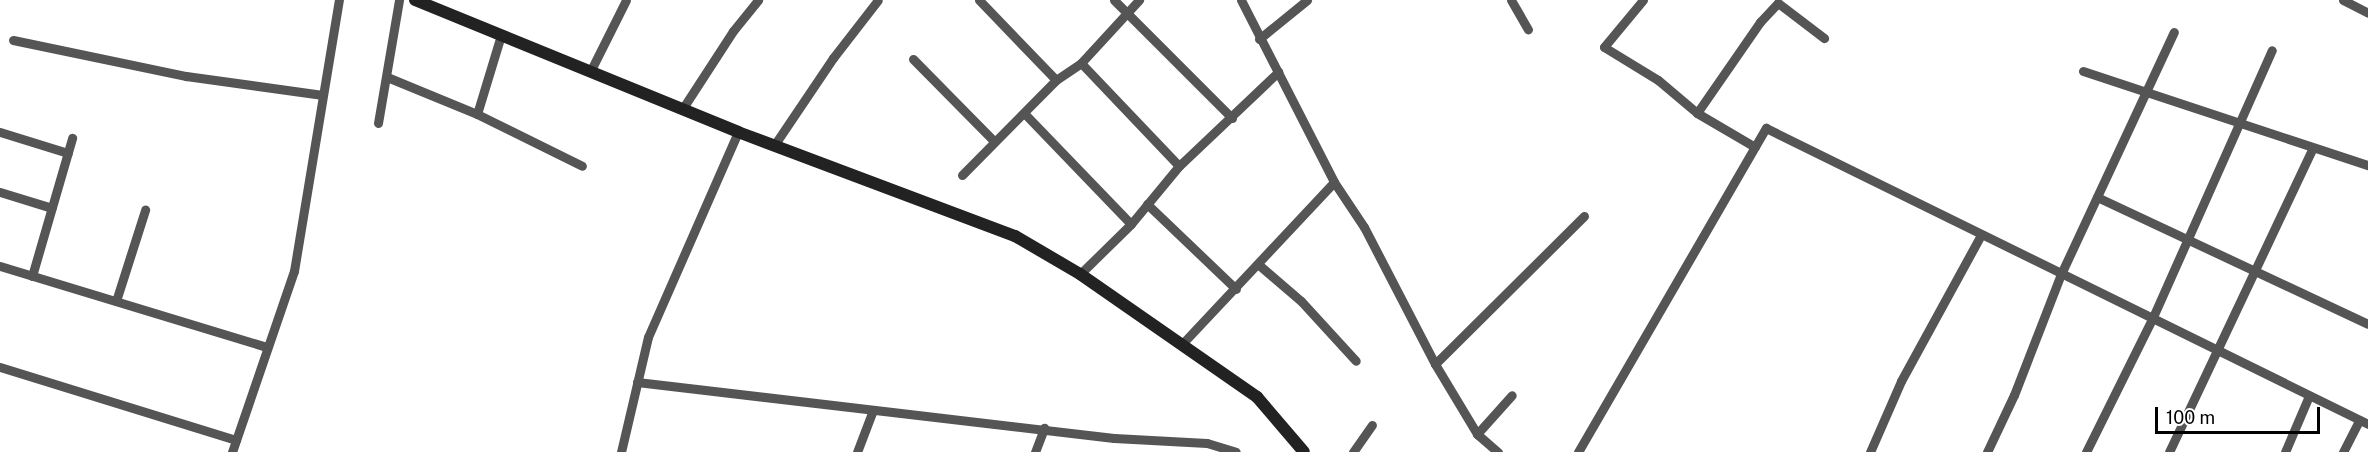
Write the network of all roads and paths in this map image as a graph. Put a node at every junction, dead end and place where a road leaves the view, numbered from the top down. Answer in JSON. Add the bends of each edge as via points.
{"nodes":[{"id":1,"x":339,"y":0,"type":"edge"},
{"id":2,"x":399,"y":0,"type":"edge"},
{"id":3,"x":415,"y":0,"type":"edge"},
{"id":4,"x":626,"y":0,"type":"edge"},
{"id":5,"x":758,"y":0,"type":"edge"},
{"id":6,"x":878,"y":0,"type":"edge"},
{"id":7,"x":979,"y":0,"type":"edge"},
{"id":8,"x":1114,"y":0,"type":"edge"},
{"id":9,"x":1139,"y":0,"type":"edge"},
{"id":10,"x":1241,"y":0,"type":"edge"},
{"id":11,"x":1307,"y":0,"type":"edge"},
{"id":12,"x":1511,"y":0,"type":"edge"},
{"id":13,"x":1643,"y":0,"type":"edge"},
{"id":14,"x":2343,"y":0,"type":"edge"},
{"id":15,"x":1126,"y":12,"type":"junction"},
{"id":16,"x":2368,"y":13,"type":"edge"},
{"id":17,"x":1528,"y":30,"type":"dead end"},
{"id":18,"x":2174,"y":32,"type":"dead end"},
{"id":19,"x":501,"y":34,"type":"junction"},
{"id":20,"x":1824,"y":38,"type":"dead end"},
{"id":21,"x":1259,"y":39,"type":"junction"},
{"id":22,"x":13,"y":40,"type":"dead end"},
{"id":23,"x":2272,"y":50,"type":"dead end"},
{"id":24,"x":913,"y":59,"type":"dead end"},
{"id":25,"x":1081,"y":63,"type":"junction"},
{"id":26,"x":591,"y":70,"type":"junction"},
{"id":27,"x":2083,"y":71,"type":"dead end"},
{"id":28,"x":1278,"y":72,"type":"junction"},
{"id":29,"x":387,"y":77,"type":"junction"},
{"id":30,"x":1056,"y":80,"type":"junction"},
{"id":31,"x":2148,"y":91,"type":"junction"},
{"id":32,"x":323,"y":95,"type":"junction"},
{"id":33,"x":683,"y":108,"type":"junction"},
{"id":34,"x":1697,"y":112,"type":"junction"},
{"id":35,"x":1024,"y":113,"type":"junction"},
{"id":36,"x":477,"y":114,"type":"junction"},
{"id":37,"x":1232,"y":118,"type":"junction"},
{"id":38,"x":2240,"y":122,"type":"junction"},
{"id":39,"x":378,"y":123,"type":"dead end"},
{"id":40,"x":0,"y":132,"type":"edge"},
{"id":41,"x":738,"y":132,"type":"junction"},
{"id":42,"x":72,"y":138,"type":"dead end"},
{"id":43,"x":994,"y":141,"type":"junction"},
{"id":44,"x":775,"y":144,"type":"junction"},
{"id":45,"x":1755,"y":147,"type":"junction"},
{"id":46,"x":2312,"y":149,"type":"junction"},
{"id":47,"x":68,"y":153,"type":"junction"},
{"id":48,"x":2368,"y":165,"type":"edge"},
{"id":49,"x":582,"y":166,"type":"dead end"},
{"id":50,"x":1179,"y":166,"type":"junction"},
{"id":51,"x":962,"y":175,"type":"dead end"},
{"id":52,"x":1334,"y":183,"type":"junction"},
{"id":53,"x":0,"y":192,"type":"edge"},
{"id":54,"x":2097,"y":197,"type":"junction"},
{"id":55,"x":1147,"y":204,"type":"junction"},
{"id":56,"x":52,"y":208,"type":"junction"},
{"id":57,"x":145,"y":210,"type":"dead end"},
{"id":58,"x":1584,"y":216,"type":"dead end"},
{"id":59,"x":1131,"y":224,"type":"junction"},
{"id":60,"x":1981,"y":235,"type":"junction"},
{"id":61,"x":2187,"y":240,"type":"junction"},
{"id":62,"x":1259,"y":265,"type":"junction"},
{"id":63,"x":0,"y":266,"type":"edge"},
{"id":64,"x":2258,"y":270,"type":"junction"},
{"id":65,"x":1080,"y":274,"type":"junction"},
{"id":66,"x":2061,"y":274,"type":"junction"},
{"id":67,"x":32,"y":276,"type":"junction"},
{"id":68,"x":1236,"y":289,"type":"junction"},
{"id":69,"x":116,"y":301,"type":"junction"},
{"id":70,"x":2153,"y":317,"type":"junction"},
{"id":71,"x":2368,"y":324,"type":"edge"},
{"id":72,"x":1182,"y":344,"type":"junction"},
{"id":73,"x":267,"y":347,"type":"junction"},
{"id":74,"x":2215,"y":348,"type":"junction"},
{"id":75,"x":1356,"y":361,"type":"dead end"},
{"id":76,"x":1435,"y":364,"type":"junction"},
{"id":77,"x":0,"y":367,"type":"edge"},
{"id":78,"x":637,"y":381,"type":"junction"},
{"id":79,"x":1512,"y":395,"type":"dead end"},
{"id":80,"x":2308,"y":398,"type":"junction"},
{"id":81,"x":873,"y":410,"type":"junction"},
{"id":82,"x":2364,"y":422,"type":"edge"},
{"id":83,"x":1372,"y":425,"type":"dead end"},
{"id":84,"x":1044,"y":428,"type":"junction"},
{"id":85,"x":1477,"y":434,"type":"junction"},
{"id":86,"x":236,"y":440,"type":"junction"},
{"id":87,"x":231,"y":452,"type":"edge"},
{"id":88,"x":621,"y":452,"type":"edge"},
{"id":89,"x":857,"y":452,"type":"edge"},
{"id":90,"x":1035,"y":452,"type":"edge"},
{"id":91,"x":1235,"y":452,"type":"edge"},
{"id":92,"x":1304,"y":452,"type":"edge"},
{"id":93,"x":1353,"y":452,"type":"edge"},
{"id":94,"x":1498,"y":452,"type":"edge"},
{"id":95,"x":1578,"y":452,"type":"edge"},
{"id":96,"x":1870,"y":452,"type":"edge"},
{"id":97,"x":1987,"y":452,"type":"edge"},
{"id":98,"x":2086,"y":452,"type":"edge"},
{"id":99,"x":2169,"y":452,"type":"edge"},
{"id":100,"x":2285,"y":452,"type":"edge"},
{"id":101,"x":2343,"y":452,"type":"edge"}],
"edges":[{"from":1,"to":32,"type":"street"},
{"from":2,"to":29,"type":"street"},
{"from":3,"to":19,"type":"street"},
{"from":4,"to":26,"type":"street"},
{"from":5,"to":33,"type":"street"},
{"from":6,"to":44,"type":"street"},
{"from":7,"to":30,"type":"street"},
{"from":8,"to":15,"type":"street"},
{"from":9,"to":15,"type":"street"},
{"from":10,"to":21,"type":"street"},
{"from":11,"to":21,"type":"street"},
{"from":12,"to":17,"type":"street"},
{"from":13,"to":34,"type":"street","via":[[1604,46],[1658,80]]},
{"from":14,"to":16,"type":"street"},
{"from":15,"to":25,"type":"street"},
{"from":15,"to":37,"type":"street"},
{"from":18,"to":31,"type":"street"},
{"from":19,"to":26,"type":"street"},
{"from":19,"to":36,"type":"street"},
{"from":20,"to":34,"type":"street","via":[[1778,3],[1760,22]]},
{"from":21,"to":28,"type":"street"},
{"from":22,"to":32,"type":"street","via":[[186,76]]},
{"from":23,"to":38,"type":"street"},
{"from":24,"to":43,"type":"street"},
{"from":25,"to":30,"type":"street"},
{"from":25,"to":50,"type":"street"},
{"from":26,"to":33,"type":"street"},
{"from":27,"to":31,"type":"street"},
{"from":28,"to":37,"type":"street"},
{"from":28,"to":52,"type":"street"},
{"from":29,"to":36,"type":"street"},
{"from":29,"to":39,"type":"street"},
{"from":30,"to":35,"type":"street"},
{"from":31,"to":38,"type":"street"},
{"from":31,"to":54,"type":"street"},
{"from":32,"to":73,"type":"street","via":[[294,271]]},
{"from":33,"to":41,"type":"street"},
{"from":34,"to":45,"type":"street"},
{"from":35,"to":43,"type":"street"},
{"from":35,"to":59,"type":"street"},
{"from":36,"to":49,"type":"street"},
{"from":37,"to":50,"type":"street"},
{"from":38,"to":46,"type":"street"},
{"from":38,"to":61,"type":"street"},
{"from":40,"to":47,"type":"street"},
{"from":41,"to":44,"type":"street"},
{"from":41,"to":78,"type":"street","via":[[648,337]]},
{"from":42,"to":47,"type":"street"},
{"from":43,"to":51,"type":"street"},
{"from":44,"to":65,"type":"street","via":[[1016,236]]},
{"from":45,"to":60,"type":"street","via":[[1767,128]]},
{"from":45,"to":95,"type":"street"},
{"from":46,"to":48,"type":"street"},
{"from":46,"to":64,"type":"street"},
{"from":47,"to":56,"type":"street"},
{"from":50,"to":55,"type":"street"},
{"from":52,"to":62,"type":"street"},
{"from":52,"to":76,"type":"street","via":[[1364,227]]},
{"from":53,"to":56,"type":"street"},
{"from":54,"to":61,"type":"street"},
{"from":54,"to":66,"type":"street"},
{"from":55,"to":59,"type":"street"},
{"from":55,"to":68,"type":"street"},
{"from":56,"to":67,"type":"street"},
{"from":57,"to":69,"type":"street"},
{"from":58,"to":76,"type":"street"},
{"from":59,"to":65,"type":"street"},
{"from":60,"to":66,"type":"street"},
{"from":60,"to":96,"type":"street","via":[[1901,381]]},
{"from":61,"to":64,"type":"street"},
{"from":61,"to":70,"type":"street"},
{"from":62,"to":68,"type":"street"},
{"from":62,"to":75,"type":"street","via":[[1301,301]]},
{"from":63,"to":67,"type":"street"},
{"from":64,"to":71,"type":"street"},
{"from":64,"to":74,"type":"street"},
{"from":65,"to":72,"type":"street"},
{"from":66,"to":70,"type":"street"},
{"from":66,"to":97,"type":"street","via":[[2014,395]]},
{"from":67,"to":69,"type":"street"},
{"from":68,"to":72,"type":"street"},
{"from":69,"to":73,"type":"street"},
{"from":70,"to":74,"type":"street"},
{"from":70,"to":98,"type":"street"},
{"from":72,"to":92,"type":"street","via":[[1257,397]]},
{"from":73,"to":86,"type":"street"},
{"from":74,"to":80,"type":"street"},
{"from":74,"to":99,"type":"street"},
{"from":76,"to":85,"type":"street"},
{"from":77,"to":86,"type":"street"},
{"from":78,"to":81,"type":"street"},
{"from":78,"to":88,"type":"street"},
{"from":79,"to":85,"type":"street"},
{"from":80,"to":82,"type":"street"},
{"from":80,"to":100,"type":"street"},
{"from":81,"to":84,"type":"street"},
{"from":81,"to":89,"type":"street"},
{"from":82,"to":101,"type":"street"},
{"from":83,"to":93,"type":"street"},
{"from":84,"to":90,"type":"street"},
{"from":84,"to":91,"type":"street","via":[[1114,438],[1207,443]]},
{"from":85,"to":94,"type":"street"},
{"from":86,"to":87,"type":"street"}]}
